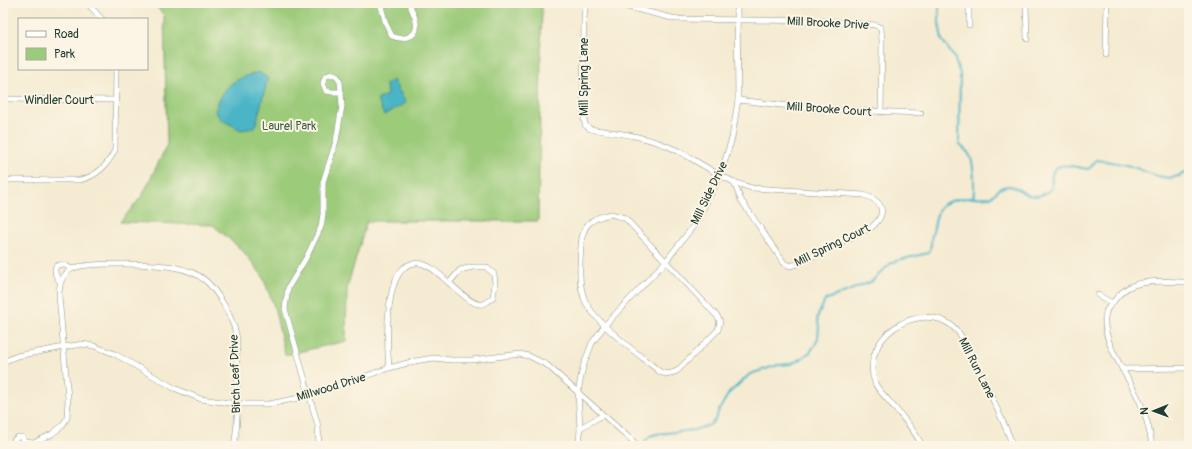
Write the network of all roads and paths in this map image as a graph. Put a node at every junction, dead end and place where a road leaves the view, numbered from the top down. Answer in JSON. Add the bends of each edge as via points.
{"nodes":[{"id":1,"x":87,"y":3,"type":"edge"},
{"id":2,"x":380,"y":3,"type":"edge"},
{"id":3,"x":409,"y":3,"type":"edge"},
{"id":4,"x":588,"y":3,"type":"edge"},
{"id":5,"x":612,"y":3,"type":"edge"},
{"id":6,"x":736,"y":3,"type":"edge"},
{"id":7,"x":969,"y":3,"type":"edge"},
{"id":8,"x":1026,"y":3,"type":"edge"},
{"id":9,"x":1107,"y":3,"type":"edge"},
{"id":10,"x":101,"y":18,"type":"edge"},
{"id":11,"x":737,"y":20,"type":"junction"},
{"id":12,"x":969,"y":25,"type":"dead end"},
{"id":13,"x":1027,"y":39,"type":"dead end"},
{"id":14,"x":1106,"y":55,"type":"dead end"},
{"id":15,"x":116,"y":70,"type":"edge"},
{"id":16,"x":341,"y":92,"type":"dead end"},
{"id":17,"x":3,"y":99,"type":"edge"},
{"id":18,"x":116,"y":100,"type":"junction"},
{"id":19,"x":738,"y":100,"type":"junction"},
{"id":20,"x":881,"y":112,"type":"junction"},
{"id":21,"x":921,"y":113,"type":"dead end"},
{"id":22,"x":720,"y":176,"type":"junction"},
{"id":23,"x":3,"y":180,"type":"edge"},
{"id":24,"x":734,"y":183,"type":"junction"},
{"id":25,"x":666,"y":261,"type":"junction"},
{"id":26,"x":71,"y":269,"type":"junction"},
{"id":27,"x":60,"y":282,"type":"junction"},
{"id":28,"x":1189,"y":282,"type":"edge"},
{"id":29,"x":449,"y":283,"type":"junction"},
{"id":30,"x":1098,"y":295,"type":"dead end"},
{"id":31,"x":1112,"y":303,"type":"junction"},
{"id":32,"x":605,"y":325,"type":"junction"},
{"id":33,"x":64,"y":347,"type":"junction"},
{"id":34,"x":3,"y":362,"type":"edge"},
{"id":35,"x":389,"y":368,"type":"junction"},
{"id":36,"x":1189,"y":368,"type":"edge"},
{"id":37,"x":1122,"y":369,"type":"junction"},
{"id":38,"x":578,"y":392,"type":"junction"},
{"id":39,"x":309,"y":396,"type":"junction"},
{"id":40,"x":237,"y":404,"type":"junction"},
{"id":41,"x":603,"y":415,"type":"junction"},
{"id":42,"x":580,"y":428,"type":"junction"},
{"id":43,"x":24,"y":444,"type":"edge"},
{"id":44,"x":14,"y":446,"type":"edge"},
{"id":45,"x":234,"y":446,"type":"edge"},
{"id":46,"x":319,"y":446,"type":"edge"},
{"id":47,"x":579,"y":446,"type":"edge"},
{"id":48,"x":640,"y":446,"type":"edge"},
{"id":49,"x":922,"y":446,"type":"edge"},
{"id":50,"x":1013,"y":446,"type":"edge"},
{"id":51,"x":1152,"y":446,"type":"edge"}],
"edges":[{"from":1,"to":10,"type":"street"},
{"from":2,"to":3,"type":"street","via":[[392,36],[399,39],[412,36],[415,32],[417,23]]},
{"from":4,"to":22,"type":"street","name":"Mill Spring Lane","via":[[584,19],[585,125],[662,144]]},
{"from":5,"to":11,"type":"street","via":[[676,19]]},
{"from":6,"to":11,"type":"street","name":"Mill Side Drive"},
{"from":7,"to":12,"type":"street"},
{"from":8,"to":13,"type":"street"},
{"from":9,"to":14,"type":"street"},
{"from":11,"to":19,"type":"street","name":"Mill Side Drive"},
{"from":11,"to":20,"type":"street","name":"Mill Brooke Drive","via":[[828,21],[874,25],[881,28]]},
{"from":15,"to":18,"type":"street"},
{"from":16,"to":39,"type":"street","via":[[342,106],[336,141],[323,182],[321,227],[287,291],[286,309]]},
{"from":17,"to":18,"type":"street","name":"Windler Court"},
{"from":18,"to":23,"type":"street","via":[[115,150],[99,173],[80,180]]},
{"from":19,"to":20,"type":"street","name":"Mill Brooke Court","via":[[816,109]]},
{"from":19,"to":22,"type":"street","name":"Mill Side Drive","via":[[732,138]]},
{"from":20,"to":21,"type":"street","name":"Mill Brooke Court"},
{"from":22,"to":24,"type":"street","name":"Mill Spring Court"},
{"from":22,"to":25,"type":"street","name":"Mill Side Drive","via":[[695,224]]},
{"from":24,"to":24,"type":"street","name":"Mill Spring Court","via":[[741,200],[784,263],[790,266],[872,227],[882,214],[878,202],[864,195],[752,188]]},
{"from":25,"to":32,"type":"street","name":"Mill Side Drive"},
{"from":25,"to":32,"type":"street","via":[[625,218],[619,215],[597,216],[587,225],[582,241],[581,287],[584,299],[593,314]]},
{"from":25,"to":32,"type":"street","via":[[717,316],[720,321],[718,330],[677,371],[664,374]]},
{"from":26,"to":27,"type":"street"},
{"from":26,"to":27,"type":"street","name":"Birch Leaf Drive","via":[[65,264],[56,266],[56,277]]},
{"from":26,"to":40,"type":"street","name":"Birch Leaf Drive","via":[[83,265],[147,264],[190,271],[206,280],[229,315],[236,335]]},
{"from":27,"to":33,"type":"street"},
{"from":28,"to":31,"type":"street","via":[[1135,284],[1121,292]]},
{"from":29,"to":29,"type":"street","via":[[478,305],[493,297],[494,274],[486,267],[463,268]]},
{"from":29,"to":35,"type":"street","via":[[420,263],[407,266],[399,272],[388,308]]},
{"from":30,"to":31,"type":"street"},
{"from":31,"to":37,"type":"street","via":[[1106,310],[1106,333]]},
{"from":32,"to":38,"type":"street","name":"Mill Side Drive","via":[[592,343],[583,367]]},
{"from":33,"to":34,"type":"street","name":"Millwood Drive","via":[[17,356]]},
{"from":33,"to":40,"type":"street","name":"Millwood Drive","via":[[83,344],[104,349],[174,388],[201,399]]},
{"from":33,"to":43,"type":"street","via":[[68,418],[52,434],[34,443]]},
{"from":35,"to":38,"type":"street","name":"Millwood Drive","via":[[434,358],[472,360],[520,354],[547,365]]},
{"from":35,"to":39,"type":"street","name":"Millwood Drive"},
{"from":36,"to":37,"type":"street"},
{"from":37,"to":51,"type":"street","via":[[1140,401],[1150,429]]},
{"from":38,"to":41,"type":"street","name":"Millwood Drive"},
{"from":38,"to":42,"type":"street","name":"Mill Side Drive"},
{"from":39,"to":40,"type":"street","name":"Millwood Drive","via":[[269,404]]},
{"from":39,"to":46,"type":"street","via":[[318,426]]},
{"from":40,"to":45,"type":"street","name":"Birch Leaf Drive"},
{"from":41,"to":42,"type":"street"},
{"from":41,"to":48,"type":"street","name":"Millwood Drive"},
{"from":42,"to":47,"type":"street","name":"Mill Side Drive"},
{"from":43,"to":44,"type":"street","via":[[23,438],[18,437],[14,440]]},
{"from":49,"to":50,"type":"street","name":"Mill Run Lane","via":[[876,385],[872,364],[874,353],[882,338],[897,326],[917,318],[938,319],[952,326],[962,337]]}]}
